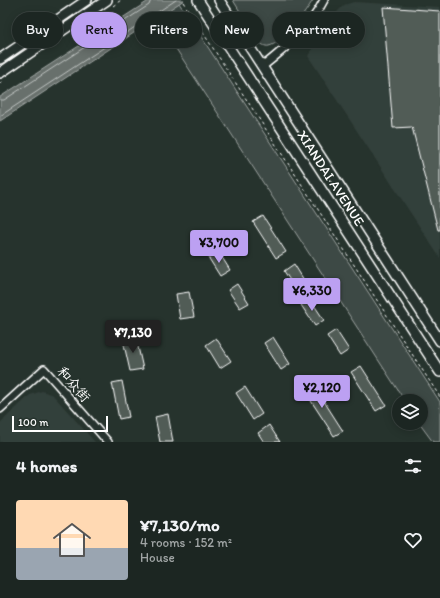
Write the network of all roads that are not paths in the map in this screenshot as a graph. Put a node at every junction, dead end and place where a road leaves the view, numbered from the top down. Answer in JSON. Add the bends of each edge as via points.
{"nodes":[{"id":1,"x":87,"y":0,"type":"edge"},
{"id":2,"x":107,"y":0,"type":"edge"},
{"id":3,"x":198,"y":0,"type":"edge"},
{"id":4,"x":218,"y":0,"type":"edge"},
{"id":5,"x":324,"y":0,"type":"edge"},
{"id":6,"x":0,"y":59,"type":"edge"},
{"id":7,"x":262,"y":67,"type":"junction"},
{"id":8,"x":0,"y":73,"type":"edge"},
{"id":9,"x":440,"y":341,"type":"edge"},
{"id":10,"x":440,"y":372,"type":"edge"},
{"id":11,"x":0,"y":409,"type":"edge"},
{"id":12,"x":108,"y":442,"type":"edge"}],
"edges":[{"from":1,"to":6,"type":"main road"},
{"from":2,"to":8,"type":"main road"},
{"from":3,"to":10,"type":"main road","name":"XIANDAI AVENUE"},
{"from":4,"to":7,"type":"main road","name":"XIANDAI AVENUE"},
{"from":5,"to":7,"type":"street","via":[[302,31]]},
{"from":7,"to":9,"type":"main road","name":"XIANDAI AVENUE"},
{"from":11,"to":12,"type":"street","name":"和众街","via":[[44,369]]}]}
